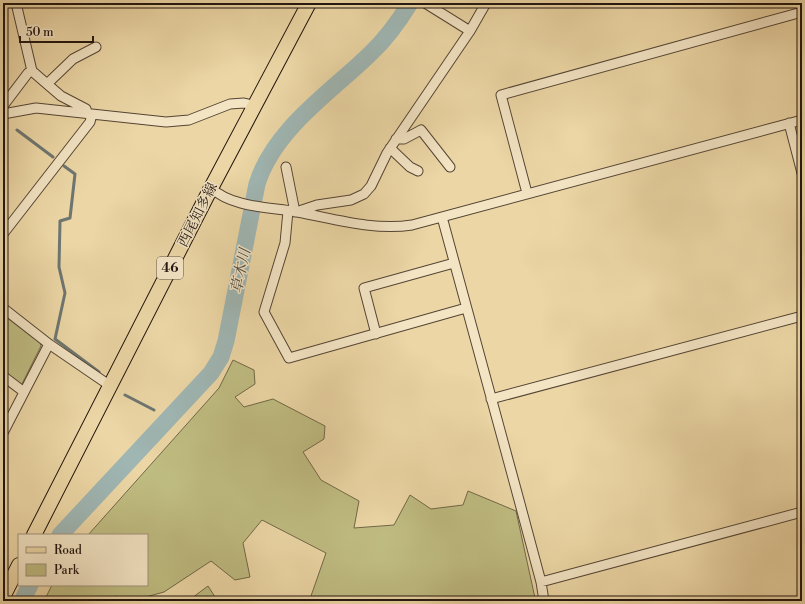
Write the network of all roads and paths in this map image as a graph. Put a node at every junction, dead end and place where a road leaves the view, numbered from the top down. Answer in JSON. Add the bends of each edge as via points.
{"nodes":[{"id":1,"x":16,"y":3,"type":"edge"},
{"id":2,"x":309,"y":3,"type":"edge"},
{"id":3,"x":425,"y":3,"type":"edge"},
{"id":4,"x":486,"y":3,"type":"edge"},
{"id":5,"x":802,"y":12,"type":"edge"},
{"id":6,"x":470,"y":31,"type":"junction"},
{"id":7,"x":96,"y":47,"type":"dead end"},
{"id":8,"x":32,"y":71,"type":"junction"},
{"id":9,"x":47,"y":84,"type":"junction"},
{"id":10,"x":3,"y":106,"type":"edge"},
{"id":11,"x":256,"y":106,"type":"junction"},
{"id":12,"x":90,"y":113,"type":"junction"},
{"id":13,"x":3,"y":114,"type":"edge"},
{"id":14,"x":802,"y":120,"type":"edge"},
{"id":15,"x":789,"y":123,"type":"junction"},
{"id":16,"x":396,"y":139,"type":"junction"},
{"id":17,"x":390,"y":148,"type":"junction"},
{"id":18,"x":286,"y":167,"type":"dead end"},
{"id":19,"x":450,"y":167,"type":"dead end"},
{"id":20,"x":418,"y":171,"type":"dead end"},
{"id":21,"x":802,"y":173,"type":"edge"},
{"id":22,"x":211,"y":188,"type":"junction"},
{"id":23,"x":527,"y":193,"type":"junction"},
{"id":24,"x":293,"y":212,"type":"junction"},
{"id":25,"x":442,"y":217,"type":"junction"},
{"id":26,"x":3,"y":234,"type":"edge"},
{"id":27,"x":454,"y":263,"type":"junction"},
{"id":28,"x":3,"y":308,"type":"edge"},
{"id":29,"x":466,"y":308,"type":"junction"},
{"id":30,"x":802,"y":316,"type":"edge"},
{"id":31,"x":376,"y":334,"type":"junction"},
{"id":32,"x":49,"y":344,"type":"junction"},
{"id":33,"x":3,"y":376,"type":"edge"},
{"id":34,"x":110,"y":385,"type":"junction"},
{"id":35,"x":24,"y":392,"type":"junction"},
{"id":36,"x":491,"y":399,"type":"junction"},
{"id":37,"x":3,"y":433,"type":"edge"},
{"id":38,"x":802,"y":512,"type":"edge"},
{"id":39,"x":35,"y":534,"type":"edge"},
{"id":40,"x":18,"y":567,"type":"edge"},
{"id":41,"x":540,"y":582,"type":"junction"},
{"id":42,"x":3,"y":597,"type":"edge"},
{"id":43,"x":544,"y":601,"type":"edge"}],
"edges":[{"from":1,"to":8,"type":"street"},
{"from":2,"to":11,"type":"main road","name":"西尾知多線","number":"46"},
{"from":3,"to":6,"type":"street"},
{"from":4,"to":6,"type":"street"},
{"from":5,"to":23,"type":"street","via":[[501,95]]},
{"from":6,"to":16,"type":"street"},
{"from":7,"to":9,"type":"street","via":[[73,59]]},
{"from":8,"to":9,"type":"street"},
{"from":8,"to":10,"type":"street"},
{"from":9,"to":12,"type":"street","via":[[61,96],[86,108]]},
{"from":11,"to":12,"type":"street","via":[[244,103],[230,104],[189,120],[166,122]]},
{"from":11,"to":22,"type":"main road","name":"西尾知多線","number":"46"},
{"from":12,"to":13,"type":"street","via":[[36,108]]},
{"from":12,"to":26,"type":"street","via":[[90,122]]},
{"from":14,"to":15,"type":"street"},
{"from":15,"to":21,"type":"street"},
{"from":15,"to":23,"type":"street"},
{"from":16,"to":17,"type":"street"},
{"from":16,"to":19,"type":"street","via":[[404,139],[421,130]]},
{"from":17,"to":20,"type":"street"},
{"from":17,"to":24,"type":"street","via":[[371,186],[364,194],[351,200]]},
{"from":18,"to":24,"type":"street"},
{"from":22,"to":24,"type":"street","via":[[219,196],[240,203]]},
{"from":22,"to":34,"type":"main road","name":"西尾知多線","number":"46"},
{"from":23,"to":25,"type":"street"},
{"from":24,"to":25,"type":"street","via":[[318,218],[394,228]]},
{"from":24,"to":31,"type":"street","via":[[264,312],[289,358]]},
{"from":25,"to":27,"type":"street"},
{"from":27,"to":29,"type":"street"},
{"from":27,"to":31,"type":"street","via":[[364,288]]},
{"from":28,"to":32,"type":"street"},
{"from":29,"to":31,"type":"street"},
{"from":29,"to":36,"type":"street"},
{"from":30,"to":36,"type":"street"},
{"from":32,"to":34,"type":"street"},
{"from":32,"to":35,"type":"street"},
{"from":33,"to":35,"type":"street"},
{"from":34,"to":39,"type":"main road","name":"西尾知多線","number":"46"},
{"from":35,"to":37,"type":"street"},
{"from":36,"to":41,"type":"street"},
{"from":38,"to":41,"type":"street"},
{"from":40,"to":42,"type":"main road"},
{"from":41,"to":43,"type":"street"}]}
